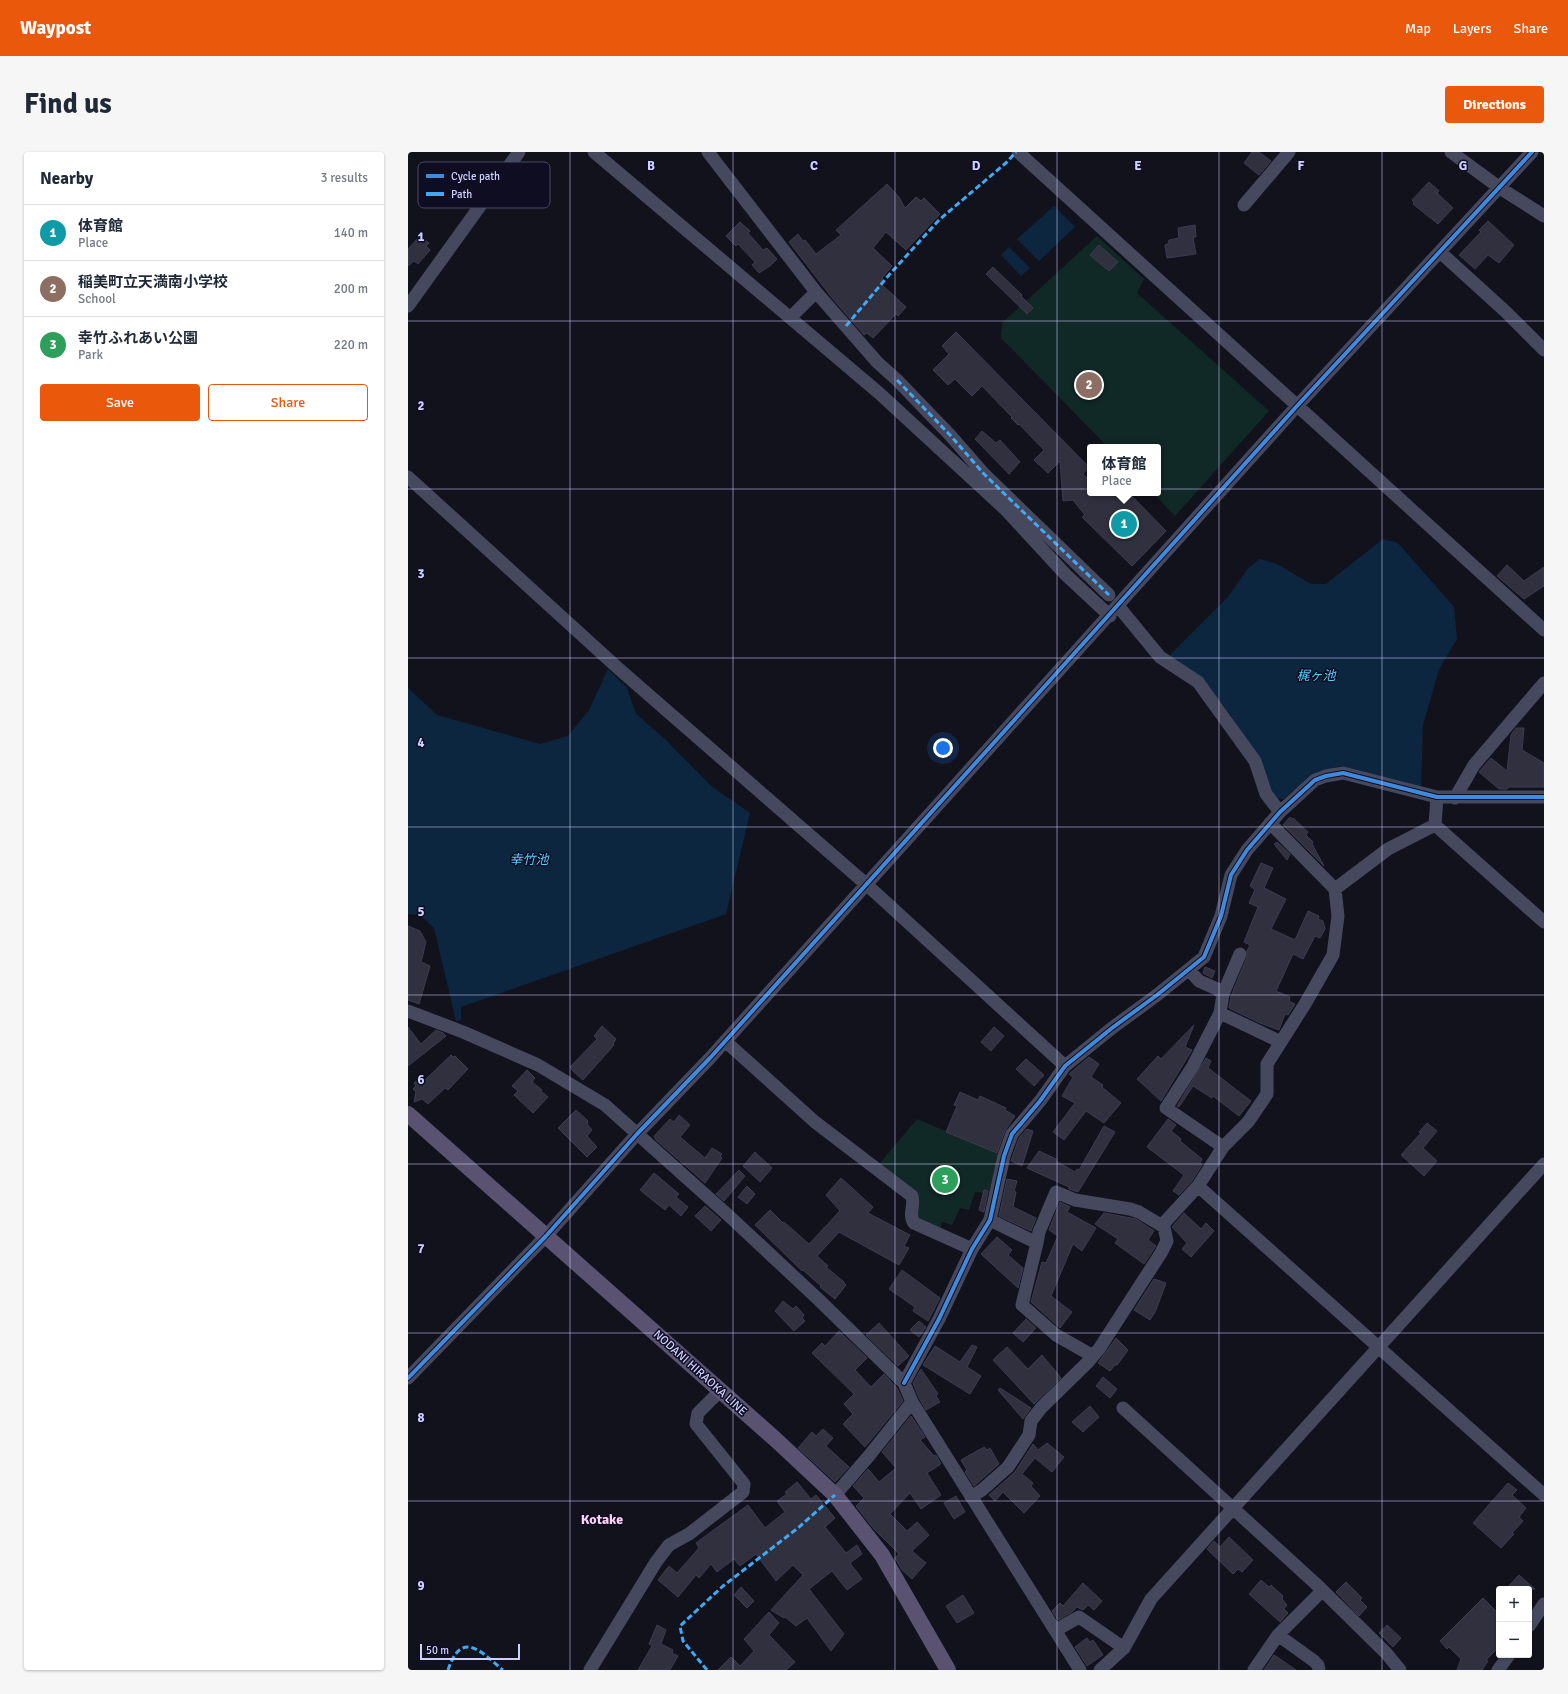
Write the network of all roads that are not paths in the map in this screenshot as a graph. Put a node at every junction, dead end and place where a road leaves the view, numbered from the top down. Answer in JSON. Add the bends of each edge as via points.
{"nodes":[{"id":1,"x":519,"y":152,"type":"edge"},
{"id":2,"x":594,"y":152,"type":"edge"},
{"id":3,"x":708,"y":152,"type":"edge"},
{"id":4,"x":1018,"y":152,"type":"edge"},
{"id":5,"x":1289,"y":152,"type":"edge"},
{"id":6,"x":1451,"y":152,"type":"edge"},
{"id":7,"x":1532,"y":152,"type":"edge"},
{"id":8,"x":512,"y":162,"type":"edge"},
{"id":9,"x":1500,"y":188,"type":"junction"},
{"id":10,"x":1244,"y":205,"type":"dead end"},
{"id":11,"x":479,"y":208,"type":"edge"},
{"id":12,"x":1544,"y":216,"type":"edge"},
{"id":13,"x":1440,"y":252,"type":"junction"},
{"id":14,"x":816,"y":292,"type":"junction"},
{"id":15,"x":408,"y":306,"type":"edge"},
{"id":16,"x":790,"y":318,"type":"junction"},
{"id":17,"x":1544,"y":350,"type":"edge"},
{"id":18,"x":1297,"y":406,"type":"junction"},
{"id":19,"x":408,"y":477,"type":"edge"},
{"id":20,"x":1109,"y":595,"type":"dead end"},
{"id":21,"x":1114,"y":611,"type":"junction"},
{"id":22,"x":1544,"y":630,"type":"edge"},
{"id":23,"x":1544,"y":683,"type":"edge"},
{"id":24,"x":1437,"y":797,"type":"junction"},
{"id":25,"x":1544,"y":797,"type":"edge"},
{"id":26,"x":1455,"y":798,"type":"junction"},
{"id":27,"x":1280,"y":812,"type":"junction"},
{"id":28,"x":1270,"y":824,"type":"junction"},
{"id":29,"x":1435,"y":825,"type":"junction"},
{"id":30,"x":867,"y":885,"type":"junction"},
{"id":31,"x":1335,"y":889,"type":"junction"},
{"id":32,"x":1544,"y":922,"type":"edge"},
{"id":33,"x":1240,"y":954,"type":"dead end"},
{"id":34,"x":1188,"y":970,"type":"junction"},
{"id":35,"x":1223,"y":994,"type":"junction"},
{"id":36,"x":408,"y":1012,"type":"edge"},
{"id":37,"x":1220,"y":1013,"type":"junction"},
{"id":38,"x":725,"y":1041,"type":"junction"},
{"id":39,"x":1281,"y":1042,"type":"junction"},
{"id":40,"x":1066,"y":1066,"type":"junction"},
{"id":41,"x":408,"y":1114,"type":"edge"},
{"id":42,"x":637,"y":1134,"type":"junction"},
{"id":43,"x":1223,"y":1147,"type":"junction"},
{"id":44,"x":1544,"y":1164,"type":"edge"},
{"id":45,"x":1198,"y":1186,"type":"junction"},
{"id":46,"x":990,"y":1220,"type":"junction"},
{"id":47,"x":1164,"y":1227,"type":"junction"},
{"id":48,"x":546,"y":1236,"type":"junction"},
{"id":49,"x":1037,"y":1243,"type":"junction"},
{"id":50,"x":972,"y":1250,"type":"junction"},
{"id":51,"x":1378,"y":1348,"type":"junction"},
{"id":52,"x":1093,"y":1356,"type":"junction"},
{"id":53,"x":408,"y":1378,"type":"edge"},
{"id":54,"x":904,"y":1383,"type":"junction"},
{"id":55,"x":720,"y":1391,"type":"junction"},
{"id":56,"x":912,"y":1402,"type":"junction"},
{"id":57,"x":1123,"y":1408,"type":"dead end"},
{"id":58,"x":835,"y":1495,"type":"junction"},
{"id":59,"x":1544,"y":1495,"type":"edge"},
{"id":60,"x":971,"y":1497,"type":"junction"},
{"id":61,"x":1232,"y":1508,"type":"junction"},
{"id":62,"x":1322,"y":1591,"type":"junction"},
{"id":63,"x":1544,"y":1604,"type":"edge"},
{"id":64,"x":1532,"y":1622,"type":"edge"},
{"id":65,"x":1056,"y":1630,"type":"junction"},
{"id":66,"x":1278,"y":1635,"type":"junction"},
{"id":67,"x":1124,"y":1648,"type":"junction"},
{"id":68,"x":1507,"y":1658,"type":"edge"},
{"id":69,"x":590,"y":1670,"type":"edge"},
{"id":70,"x":948,"y":1670,"type":"edge"},
{"id":71,"x":1080,"y":1670,"type":"edge"},
{"id":72,"x":1100,"y":1670,"type":"edge"},
{"id":73,"x":1254,"y":1670,"type":"edge"},
{"id":74,"x":1319,"y":1670,"type":"edge"},
{"id":75,"x":1400,"y":1670,"type":"edge"},
{"id":76,"x":1498,"y":1670,"type":"edge"}],
"edges":[{"from":1,"to":8,"type":"street"},
{"from":2,"to":16,"type":"street"},
{"from":3,"to":14,"type":"street"},
{"from":4,"to":18,"type":"street"},
{"from":5,"to":10,"type":"street"},
{"from":6,"to":9,"type":"street"},
{"from":7,"to":9,"type":"street"},
{"from":9,"to":12,"type":"street"},
{"from":9,"to":13,"type":"street"},
{"from":11,"to":15,"type":"street"},
{"from":13,"to":17,"type":"street"},
{"from":13,"to":18,"type":"street"},
{"from":14,"to":16,"type":"street"},
{"from":14,"to":20,"type":"street","via":[[877,362],[950,435],[984,474]]},
{"from":16,"to":21,"type":"street","via":[[879,393],[1006,510],[1066,575]]},
{"from":18,"to":21,"type":"street"},
{"from":18,"to":22,"type":"street"},
{"from":19,"to":30,"type":"street","via":[[619,669]]},
{"from":21,"to":27,"type":"street","via":[[1160,657],[1198,682],[1255,761],[1266,794]]},
{"from":21,"to":30,"type":"street"},
{"from":23,"to":26,"type":"street","via":[[1474,765]]},
{"from":24,"to":26,"type":"street"},
{"from":24,"to":27,"type":"street","via":[[1343,773],[1315,780]]},
{"from":24,"to":29,"type":"street"},
{"from":25,"to":26,"type":"street"},
{"from":27,"to":28,"type":"street"},
{"from":28,"to":31,"type":"street"},
{"from":28,"to":34,"type":"street","via":[[1247,850],[1231,875],[1221,916],[1204,957]]},
{"from":29,"to":31,"type":"street","via":[[1388,849]]},
{"from":29,"to":32,"type":"street"},
{"from":30,"to":38,"type":"street"},
{"from":30,"to":40,"type":"street"},
{"from":31,"to":39,"type":"street","via":[[1338,916],[1333,955]]},
{"from":33,"to":35,"type":"street"},
{"from":34,"to":35,"type":"street","via":[[1199,981]]},
{"from":34,"to":40,"type":"street"},
{"from":35,"to":37,"type":"street"},
{"from":36,"to":42,"type":"street","via":[[463,1032],[538,1065],[605,1105]]},
{"from":37,"to":39,"type":"street"},
{"from":37,"to":43,"type":"street","via":[[1193,1066],[1166,1108]]},
{"from":38,"to":42,"type":"street"},
{"from":38,"to":50,"type":"street","via":[[815,1122],[912,1196],[911,1220],[914,1224]]},
{"from":39,"to":43,"type":"street","via":[[1267,1064],[1267,1094],[1248,1122]]},
{"from":40,"to":46,"type":"street","via":[[1012,1134],[1004,1156]]},
{"from":41,"to":48,"type":"main road","name":"NODANI HIRAOKA LINE"},
{"from":42,"to":48,"type":"street"},
{"from":42,"to":54,"type":"street","via":[[734,1220]]},
{"from":43,"to":45,"type":"street"},
{"from":44,"to":51,"type":"street"},
{"from":45,"to":47,"type":"street","via":[[1165,1222]]},
{"from":45,"to":51,"type":"street"},
{"from":46,"to":49,"type":"street"},
{"from":46,"to":50,"type":"street"},
{"from":47,"to":49,"type":"street","via":[[1130,1209],[1076,1200],[1056,1192]]},
{"from":47,"to":52,"type":"street","via":[[1167,1241],[1161,1253]]},
{"from":48,"to":53,"type":"street"},
{"from":48,"to":55,"type":"main road","name":"NODANI HIRAOKA LINE"},
{"from":49,"to":52,"type":"street","via":[[1022,1305],[1056,1335]]},
{"from":50,"to":54,"type":"street","via":[[939,1320]]},
{"from":51,"to":59,"type":"street"},
{"from":51,"to":61,"type":"street"},
{"from":52,"to":60,"type":"street","via":[[1040,1408],[1031,1421],[1029,1435],[1008,1466]]},
{"from":54,"to":56,"type":"street"},
{"from":55,"to":58,"type":"main road","name":"NODANI HIRAOKA LINE"},
{"from":55,"to":69,"type":"street","via":[[698,1413],[696,1424],[744,1484],[743,1492],[689,1534],[669,1545]]},
{"from":56,"to":58,"type":"street"},
{"from":56,"to":60,"type":"street"},
{"from":57,"to":61,"type":"street"},
{"from":58,"to":70,"type":"main road","name":"NODANI HIRAOKA LINE","via":[[882,1556]]},
{"from":60,"to":65,"type":"street"},
{"from":61,"to":62,"type":"street"},
{"from":61,"to":67,"type":"street","via":[[1151,1599]]},
{"from":62,"to":66,"type":"street"},
{"from":62,"to":75,"type":"street"},
{"from":63,"to":64,"type":"street"},
{"from":65,"to":67,"type":"street","via":[[1079,1617]]},
{"from":65,"to":71,"type":"street"},
{"from":66,"to":73,"type":"street"},
{"from":66,"to":74,"type":"street","via":[[1314,1661]]},
{"from":67,"to":72,"type":"street"},
{"from":68,"to":76,"type":"street"}]}
